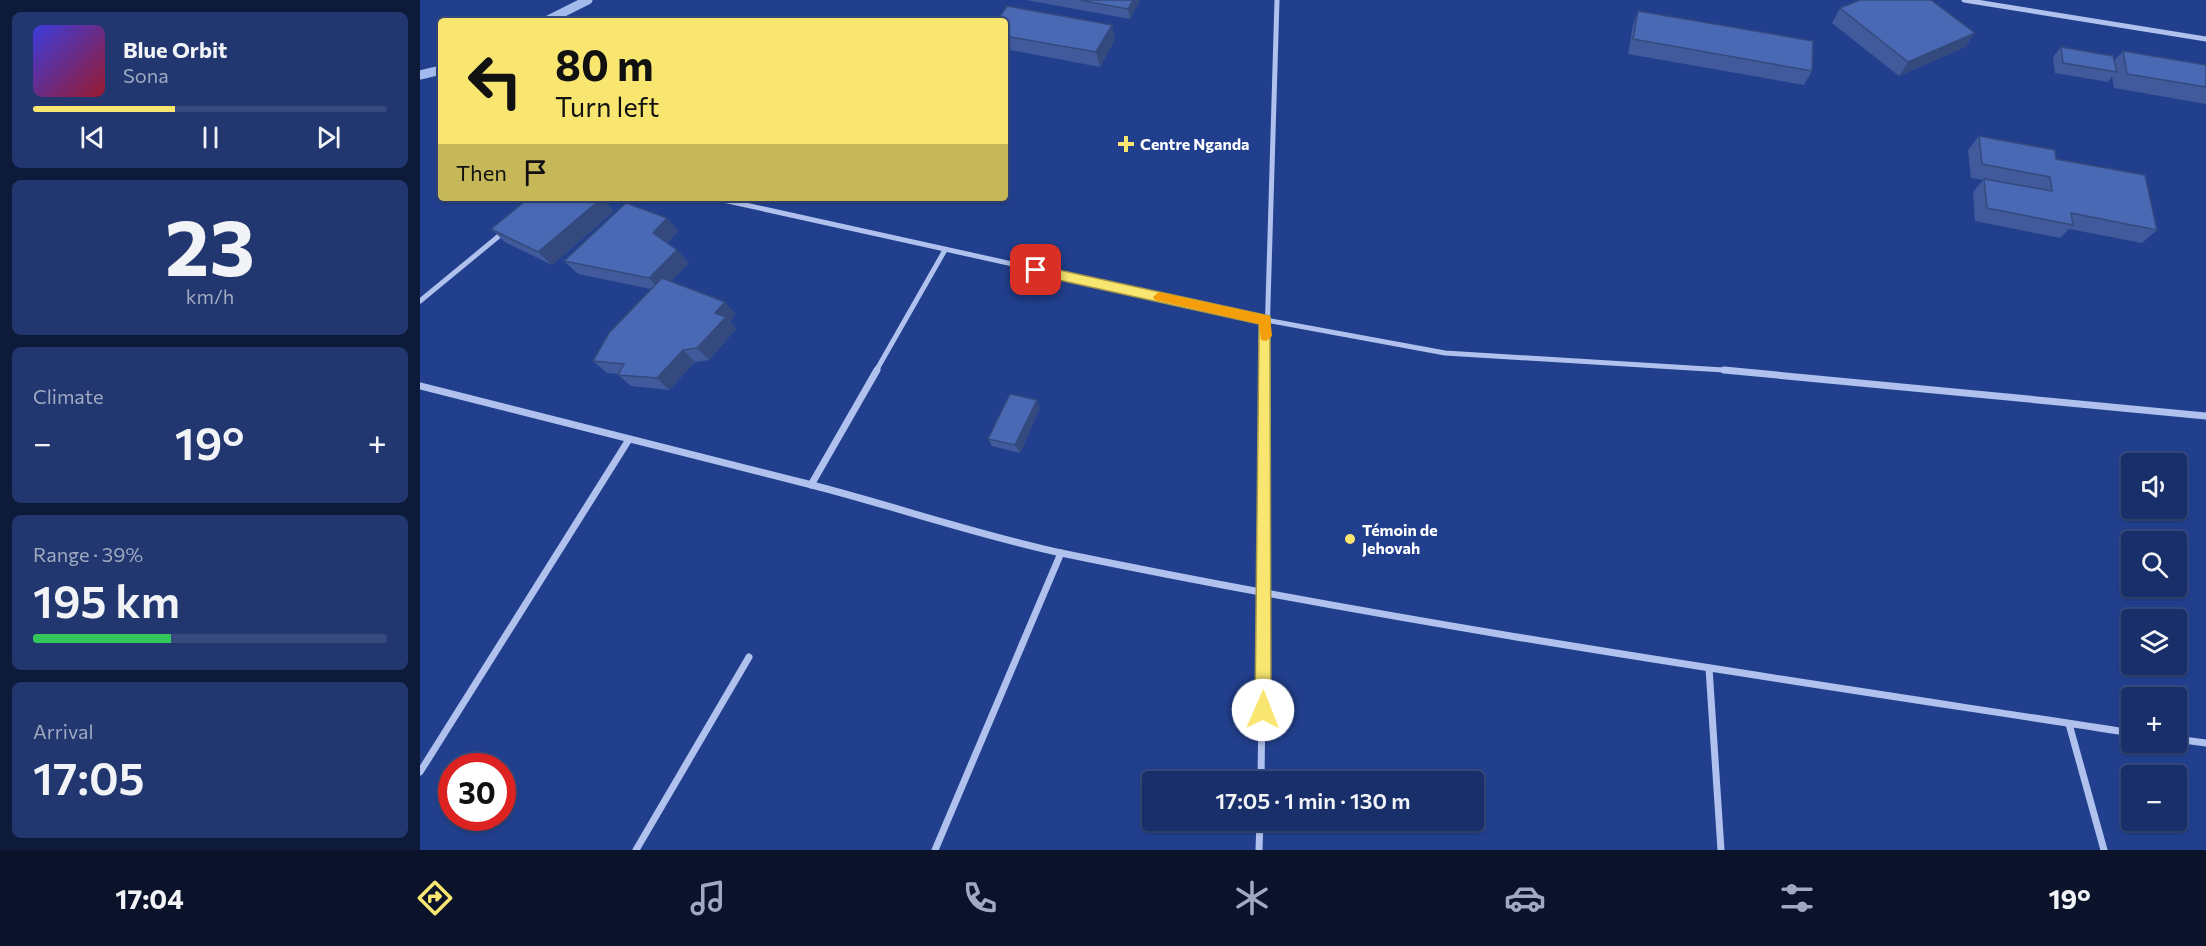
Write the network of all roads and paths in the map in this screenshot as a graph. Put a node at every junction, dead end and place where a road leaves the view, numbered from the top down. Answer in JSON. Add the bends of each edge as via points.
{"nodes":[{"id":1,"x":1277,"y":0,"type":"edge"},
{"id":2,"x":1964,"y":0,"type":"edge"},
{"id":3,"x":2206,"y":39,"type":"edge"},
{"id":4,"x":727,"y":201,"type":"edge"},
{"id":5,"x":509,"y":228,"type":"edge"},
{"id":6,"x":945,"y":250,"type":"junction"},
{"id":7,"x":420,"y":302,"type":"edge"},
{"id":8,"x":1266,"y":320,"type":"junction"},
{"id":9,"x":420,"y":386,"type":"edge"},
{"id":10,"x":2206,"y":416,"type":"edge"},
{"id":11,"x":628,"y":441,"type":"junction"},
{"id":12,"x":811,"y":485,"type":"junction"},
{"id":13,"x":1061,"y":553,"type":"junction"},
{"id":14,"x":1265,"y":592,"type":"junction"},
{"id":15,"x":749,"y":657,"type":"dead end"},
{"id":16,"x":1708,"y":668,"type":"junction"},
{"id":17,"x":2069,"y":724,"type":"junction"},
{"id":18,"x":2121,"y":731,"type":"edge"},
{"id":19,"x":2187,"y":740,"type":"edge"},
{"id":20,"x":2206,"y":743,"type":"edge"},
{"id":21,"x":1261,"y":771,"type":"edge"},
{"id":22,"x":420,"y":772,"type":"edge"},
{"id":23,"x":1260,"y":831,"type":"edge"},
{"id":24,"x":636,"y":850,"type":"edge"},
{"id":25,"x":935,"y":850,"type":"edge"},
{"id":26,"x":1259,"y":850,"type":"edge"},
{"id":27,"x":1721,"y":850,"type":"edge"},
{"id":28,"x":2104,"y":850,"type":"edge"}],
"edges":[{"from":1,"to":8,"type":"street"},
{"from":2,"to":3,"type":"street"},
{"from":4,"to":6,"type":"street"},
{"from":5,"to":7,"type":"street"},
{"from":6,"to":8,"type":"street"},
{"from":6,"to":12,"type":"street"},
{"from":8,"to":10,"type":"street","via":[[1469,356],[1685,366]]},
{"from":8,"to":14,"type":"street"},
{"from":9,"to":11,"type":"street"},
{"from":11,"to":12,"type":"street"},
{"from":11,"to":22,"type":"street"},
{"from":12,"to":13,"type":"street"},
{"from":13,"to":14,"type":"street"},
{"from":13,"to":25,"type":"street"},
{"from":14,"to":16,"type":"street"},
{"from":14,"to":21,"type":"street"},
{"from":15,"to":24,"type":"street"},
{"from":16,"to":17,"type":"street"},
{"from":16,"to":27,"type":"street"},
{"from":17,"to":18,"type":"street"},
{"from":17,"to":28,"type":"street"},
{"from":19,"to":20,"type":"street"},
{"from":23,"to":26,"type":"street"}]}
